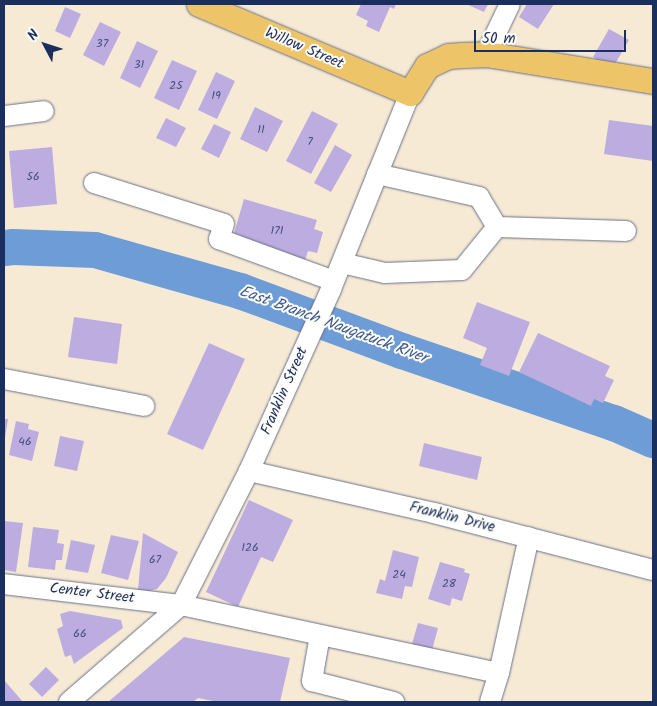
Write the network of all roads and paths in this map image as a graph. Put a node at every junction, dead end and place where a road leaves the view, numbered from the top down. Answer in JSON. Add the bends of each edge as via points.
{"nodes":[{"id":1,"x":199,"y":4,"type":"edge"},
{"id":2,"x":510,"y":4,"type":"edge"},
{"id":3,"x":486,"y":54,"type":"junction"},
{"id":4,"x":653,"y":81,"type":"edge"},
{"id":5,"x":410,"y":93,"type":"junction"},
{"id":6,"x":44,"y":111,"type":"dead end"},
{"id":7,"x":4,"y":116,"type":"edge"},
{"id":8,"x":377,"y":174,"type":"junction"},
{"id":9,"x":94,"y":184,"type":"dead end"},
{"id":10,"x":497,"y":227,"type":"junction"},
{"id":11,"x":626,"y":231,"type":"dead end"},
{"id":12,"x":342,"y":263,"type":"junction"},
{"id":13,"x":333,"y":285,"type":"junction"},
{"id":14,"x":4,"y":379,"type":"edge"},
{"id":15,"x":144,"y":406,"type":"dead end"},
{"id":16,"x":249,"y":471,"type":"junction"},
{"id":17,"x":529,"y":538,"type":"junction"},
{"id":18,"x":653,"y":570,"type":"edge"},
{"id":19,"x":4,"y":584,"type":"edge"},
{"id":20,"x":181,"y":605,"type":"junction"},
{"id":21,"x":320,"y":635,"type":"junction"},
{"id":22,"x":499,"y":673,"type":"junction"},
{"id":23,"x":69,"y":702,"type":"edge"},
{"id":24,"x":394,"y":702,"type":"edge"},
{"id":25,"x":490,"y":702,"type":"edge"}],
"edges":[{"from":1,"to":5,"type":"main road","name":"Willow Street"},
{"from":2,"to":3,"type":"street"},
{"from":3,"to":4,"type":"main road","name":"Franklin Street"},
{"from":3,"to":5,"type":"main road","name":"Franklin Street","via":[[448,56],[427,66]]},
{"from":5,"to":8,"type":"street","name":"Franklin Street"},
{"from":6,"to":7,"type":"street"},
{"from":8,"to":10,"type":"street","via":[[479,197]]},
{"from":8,"to":12,"type":"street","name":"Franklin Street"},
{"from":9,"to":13,"type":"street","via":[[224,224],[219,239]]},
{"from":10,"to":11,"type":"street"},
{"from":10,"to":12,"type":"street","via":[[462,270],[384,273]]},
{"from":12,"to":13,"type":"street","name":"Franklin Street"},
{"from":13,"to":16,"type":"street","name":"Franklin Street"},
{"from":14,"to":15,"type":"street"},
{"from":16,"to":17,"type":"street","name":"Franklin Drive"},
{"from":16,"to":20,"type":"street","name":"Franklin Street"},
{"from":17,"to":18,"type":"street","name":"Franklin Drive"},
{"from":17,"to":22,"type":"street"},
{"from":19,"to":20,"type":"street","name":"Center Street"},
{"from":20,"to":21,"type":"street","name":"Center Street"},
{"from":20,"to":23,"type":"street","name":"Franklin Street"},
{"from":21,"to":22,"type":"street","name":"Center Street"},
{"from":21,"to":24,"type":"street","via":[[312,681]]},
{"from":22,"to":25,"type":"street"}]}
